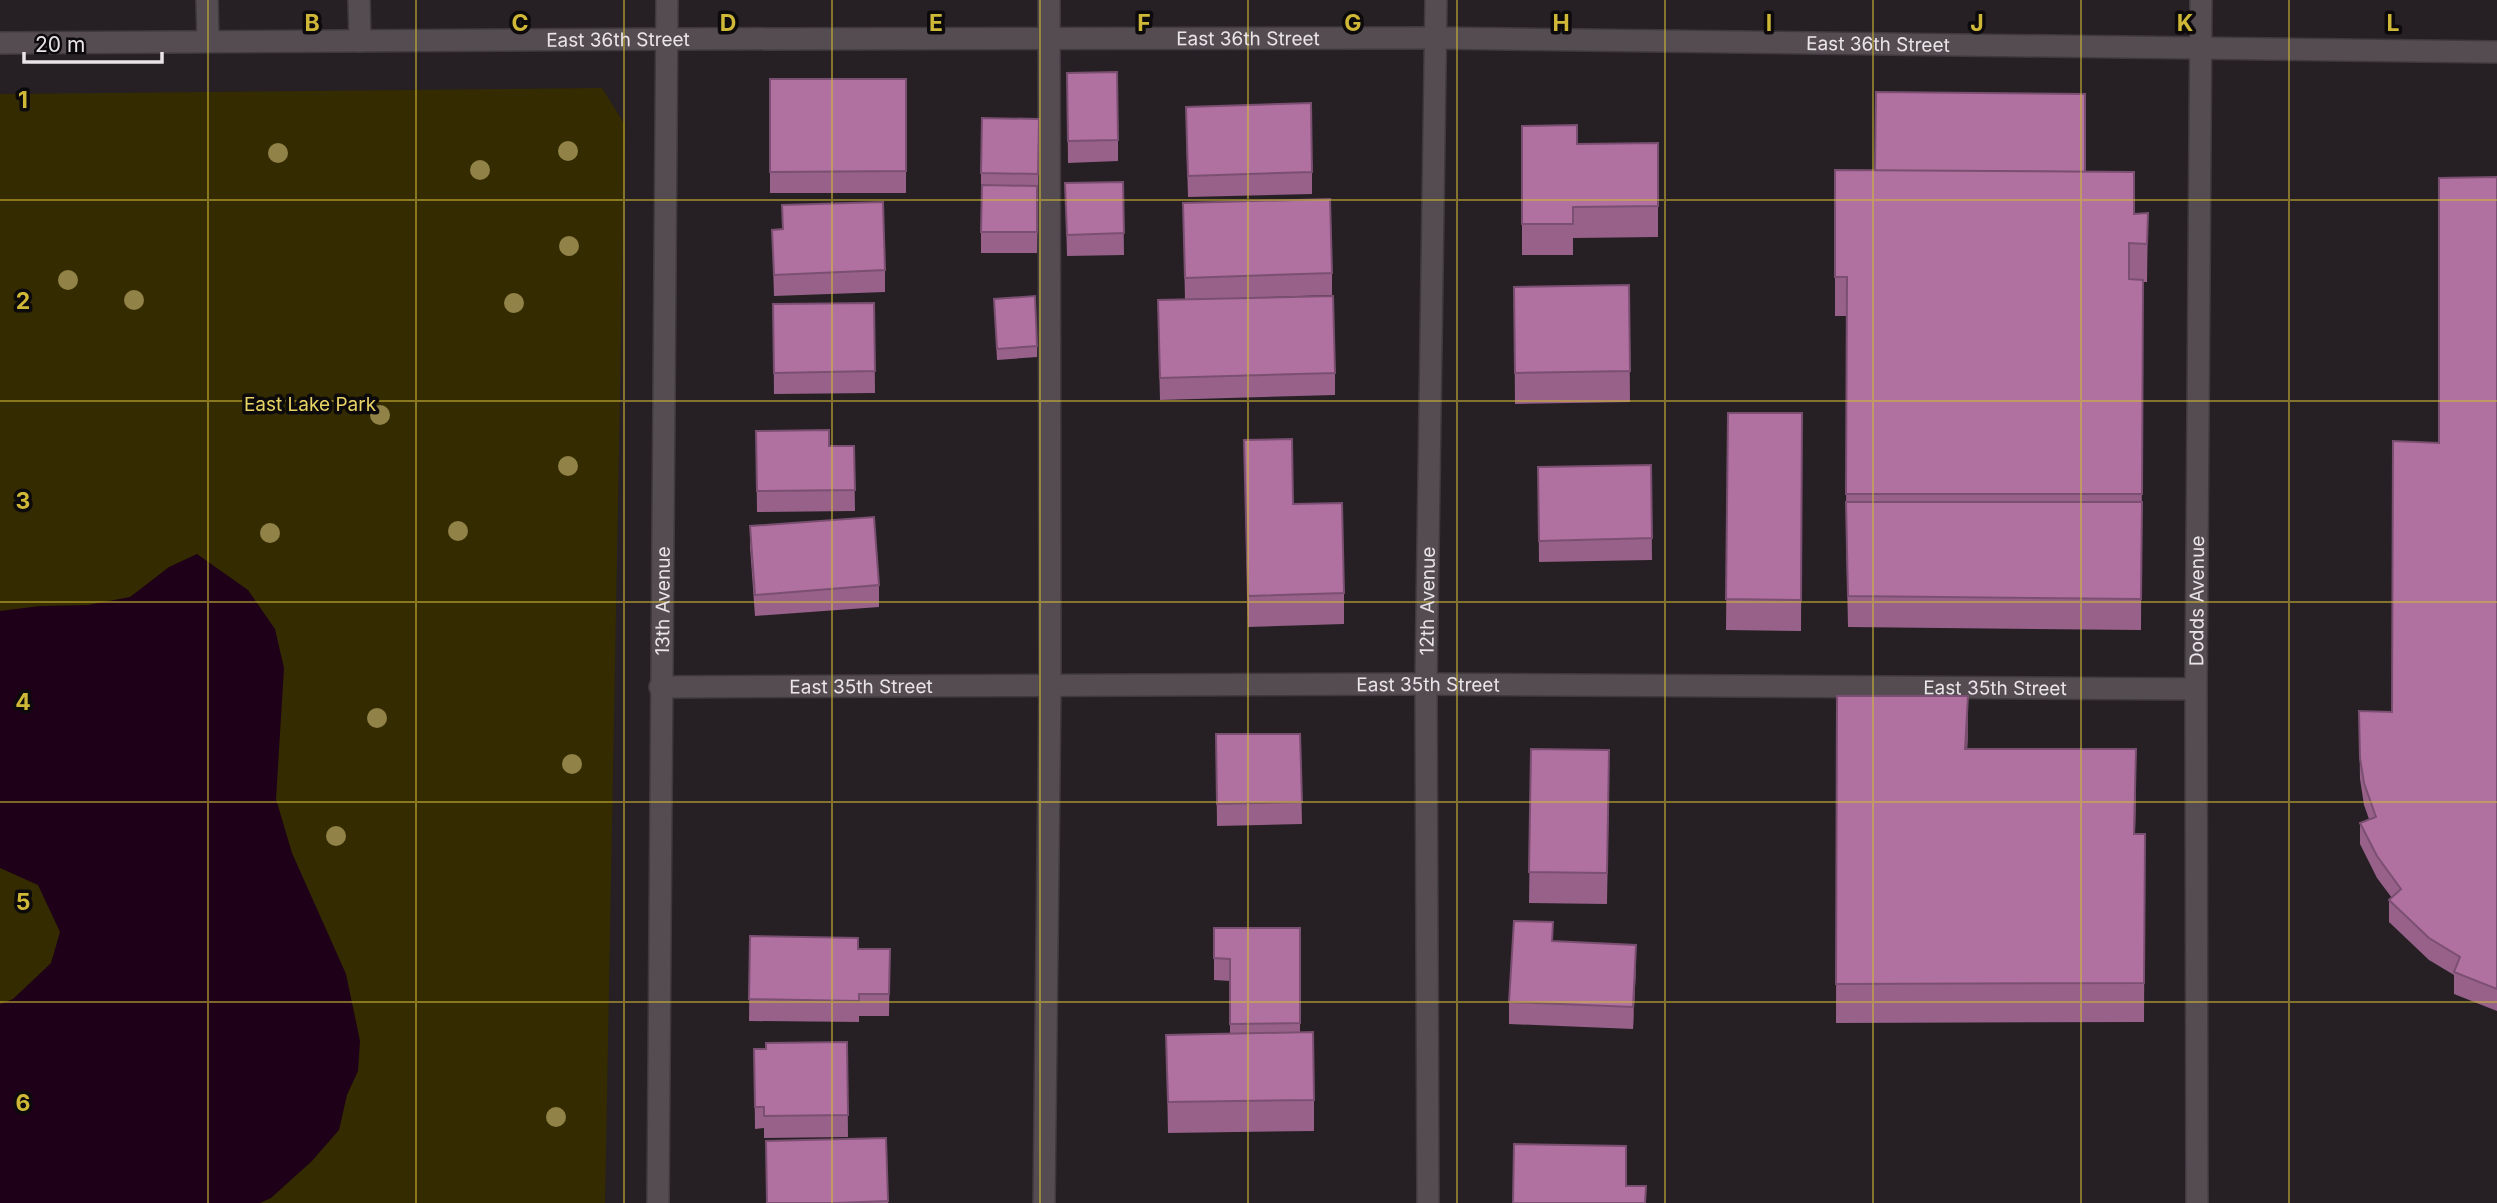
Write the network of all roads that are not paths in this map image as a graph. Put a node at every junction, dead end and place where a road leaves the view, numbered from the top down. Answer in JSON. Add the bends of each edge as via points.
{"nodes":[{"id":1,"x":207,"y":0,"type":"edge"},
{"id":2,"x":359,"y":0,"type":"edge"},
{"id":3,"x":667,"y":0,"type":"edge"},
{"id":4,"x":1049,"y":0,"type":"edge"},
{"id":5,"x":1436,"y":0,"type":"edge"},
{"id":6,"x":2201,"y":0,"type":"edge"},
{"id":7,"x":1048,"y":38,"type":"junction"},
{"id":8,"x":1436,"y":38,"type":"junction"},
{"id":9,"x":667,"y":39,"type":"junction"},
{"id":10,"x":208,"y":41,"type":"junction"},
{"id":11,"x":360,"y":41,"type":"junction"},
{"id":12,"x":0,"y":43,"type":"edge"},
{"id":13,"x":2201,"y":49,"type":"junction"},
{"id":14,"x":2497,"y":52,"type":"edge"},
{"id":15,"x":1426,"y":684,"type":"junction"},
{"id":16,"x":1050,"y":685,"type":"junction"},
{"id":17,"x":660,"y":687,"type":"junction"},
{"id":18,"x":2196,"y":689,"type":"junction"},
{"id":19,"x":658,"y":1203,"type":"edge"},
{"id":20,"x":1044,"y":1203,"type":"edge"},
{"id":21,"x":1428,"y":1203,"type":"edge"},
{"id":22,"x":2197,"y":1203,"type":"edge"}],
"edges":[{"from":1,"to":10,"type":"street"},
{"from":2,"to":11,"type":"street"},
{"from":3,"to":9,"type":"street","name":"13th Avenue"},
{"from":4,"to":7,"type":"street"},
{"from":5,"to":8,"type":"street","name":"12th Avenue"},
{"from":6,"to":13,"type":"street","name":"Dodds Avenue"},
{"from":7,"to":8,"type":"street","name":"East 36th Street"},
{"from":7,"to":9,"type":"street","name":"East 36th Street"},
{"from":7,"to":16,"type":"street"},
{"from":8,"to":13,"type":"street","name":"East 36th Street"},
{"from":8,"to":15,"type":"street","name":"12th Avenue"},
{"from":9,"to":11,"type":"street","name":"East 36th Street"},
{"from":9,"to":17,"type":"street","name":"13th Avenue"},
{"from":10,"to":11,"type":"street","name":"East 36th Street"},
{"from":10,"to":12,"type":"street","name":"East 36th Street"},
{"from":13,"to":14,"type":"street","name":"East 36th Street"},
{"from":13,"to":18,"type":"street","name":"Dodds Avenue"},
{"from":15,"to":16,"type":"street","name":"East 35th Street"},
{"from":15,"to":18,"type":"street","name":"East 35th Street"},
{"from":15,"to":21,"type":"street","name":"12th Avenue"},
{"from":16,"to":17,"type":"street","name":"East 35th Street"},
{"from":16,"to":20,"type":"street"},
{"from":17,"to":19,"type":"street","name":"13th Avenue"},
{"from":18,"to":22,"type":"street","name":"Dodds Avenue"}]}
